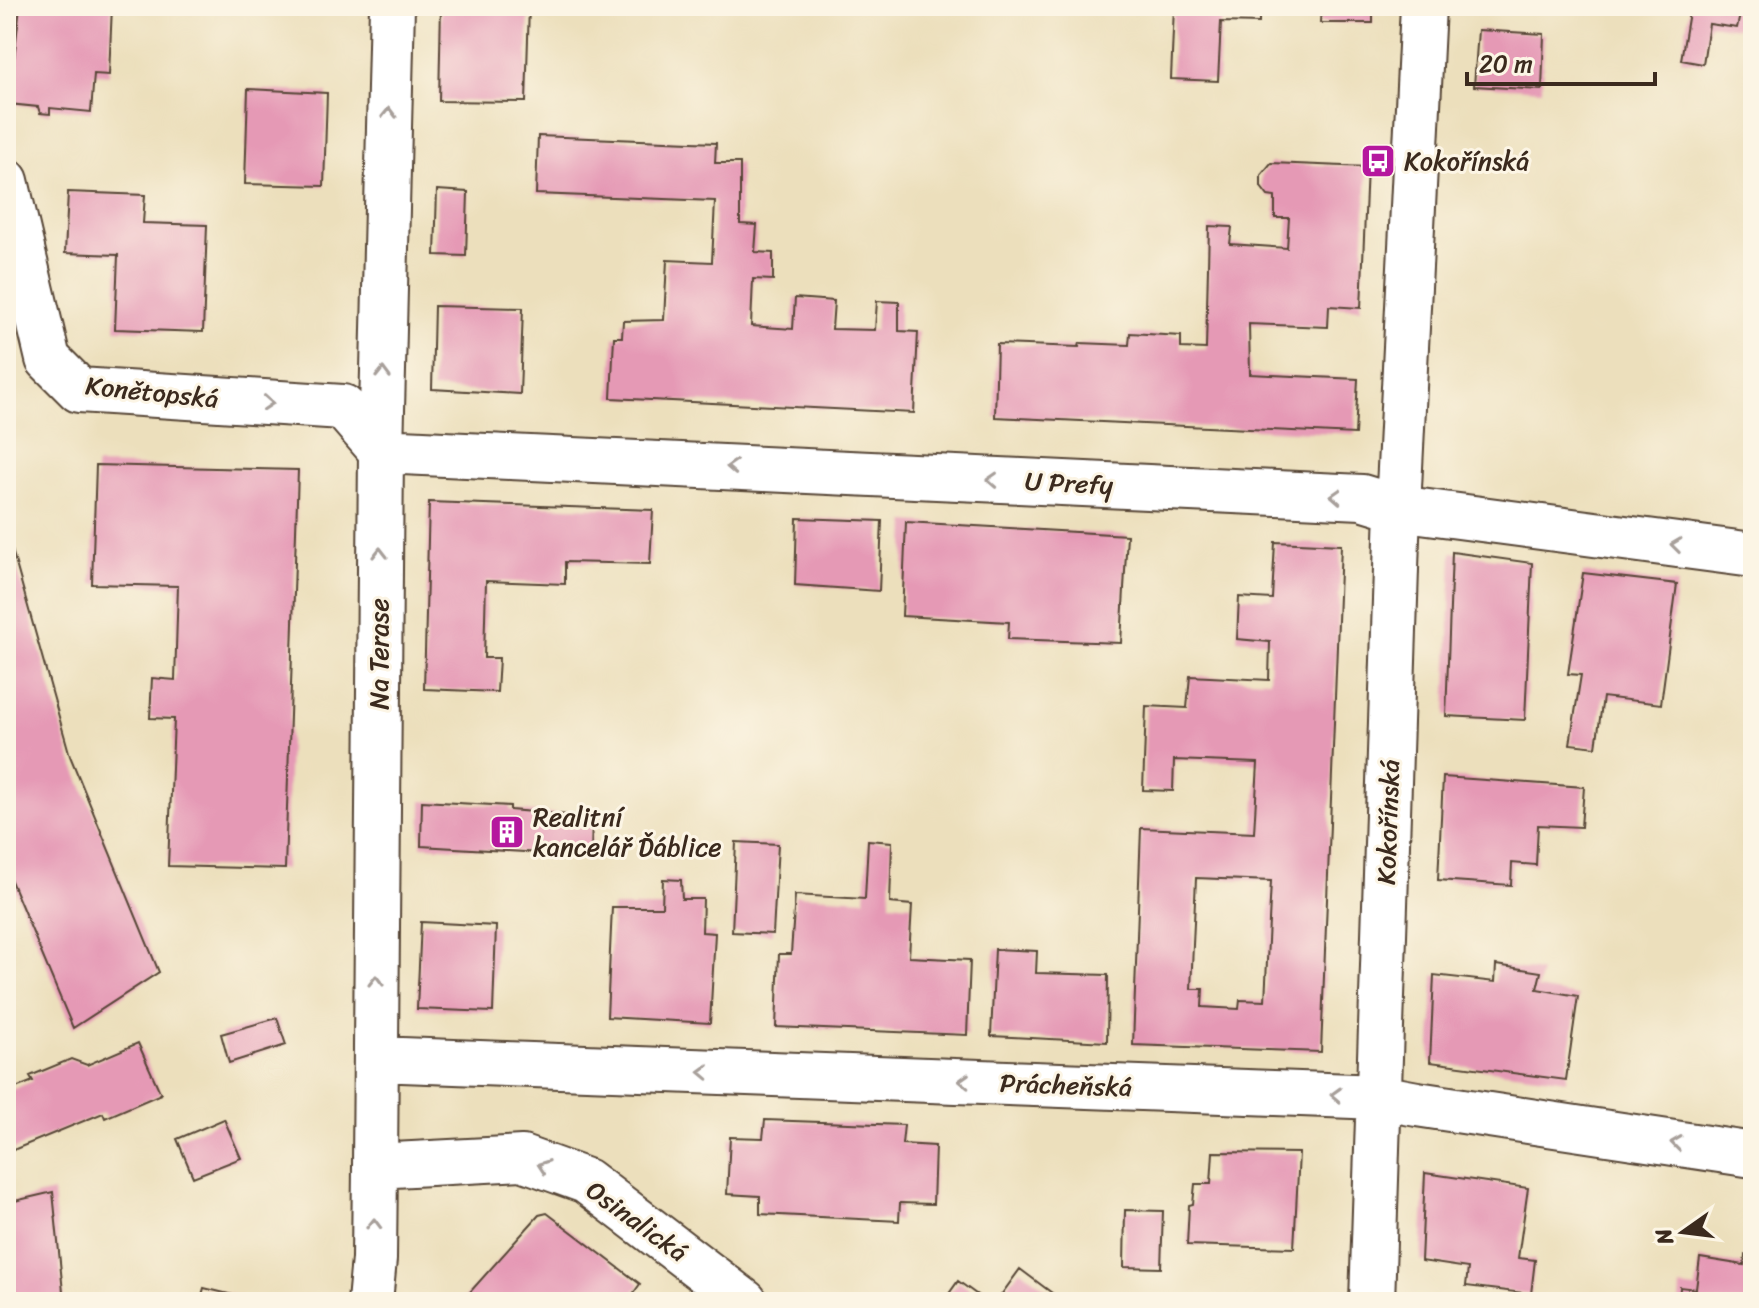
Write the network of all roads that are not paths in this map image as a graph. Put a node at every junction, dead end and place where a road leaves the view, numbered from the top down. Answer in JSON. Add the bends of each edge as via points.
{"nodes":[{"id":1,"x":392,"y":6,"type":"edge"},
{"id":2,"x":1423,"y":6,"type":"edge"},
{"id":3,"x":6,"y":181,"type":"edge"},
{"id":4,"x":381,"y":451,"type":"junction"},
{"id":5,"x":1398,"y":508,"type":"junction"},
{"id":6,"x":1753,"y":555,"type":"edge"},
{"id":7,"x":376,"y":1059,"type":"junction"},
{"id":8,"x":1379,"y":1097,"type":"junction"},
{"id":9,"x":1753,"y":1155,"type":"edge"},
{"id":10,"x":375,"y":1166,"type":"junction"},
{"id":11,"x":370,"y":1302,"type":"edge"},
{"id":12,"x":745,"y":1302,"type":"edge"},
{"id":13,"x":1372,"y":1302,"type":"edge"}],
"edges":[{"from":4,"to":1,"type":"street","name":"Na Terase","one_way":true},
{"from":2,"to":5,"type":"street","name":"Kokořínská"},
{"from":3,"to":4,"type":"street","name":"Konětopská","one_way":true,"via":[[48,359],[79,390],[343,407]]},
{"from":5,"to":4,"type":"street","name":"U Prefy","one_way":true,"via":[[1362,497]]},
{"from":7,"to":4,"type":"street","name":"Na Terase","one_way":true},
{"from":6,"to":5,"type":"street","name":"U Prefy","one_way":true},
{"from":5,"to":8,"type":"street","name":"Kokořínská"},
{"from":8,"to":7,"type":"street","name":"Prácheňská","one_way":true},
{"from":7,"to":10,"type":"street","name":"Na Terase"},
{"from":9,"to":8,"type":"street","name":"Prácheňská","one_way":true},
{"from":8,"to":13,"type":"street","name":"Kokořínská"},
{"from":11,"to":10,"type":"street","name":"Na Terase","one_way":true},
{"from":12,"to":10,"type":"street","name":"Osinalická","one_way":true,"via":[[586,1181],[522,1158]]}]}
